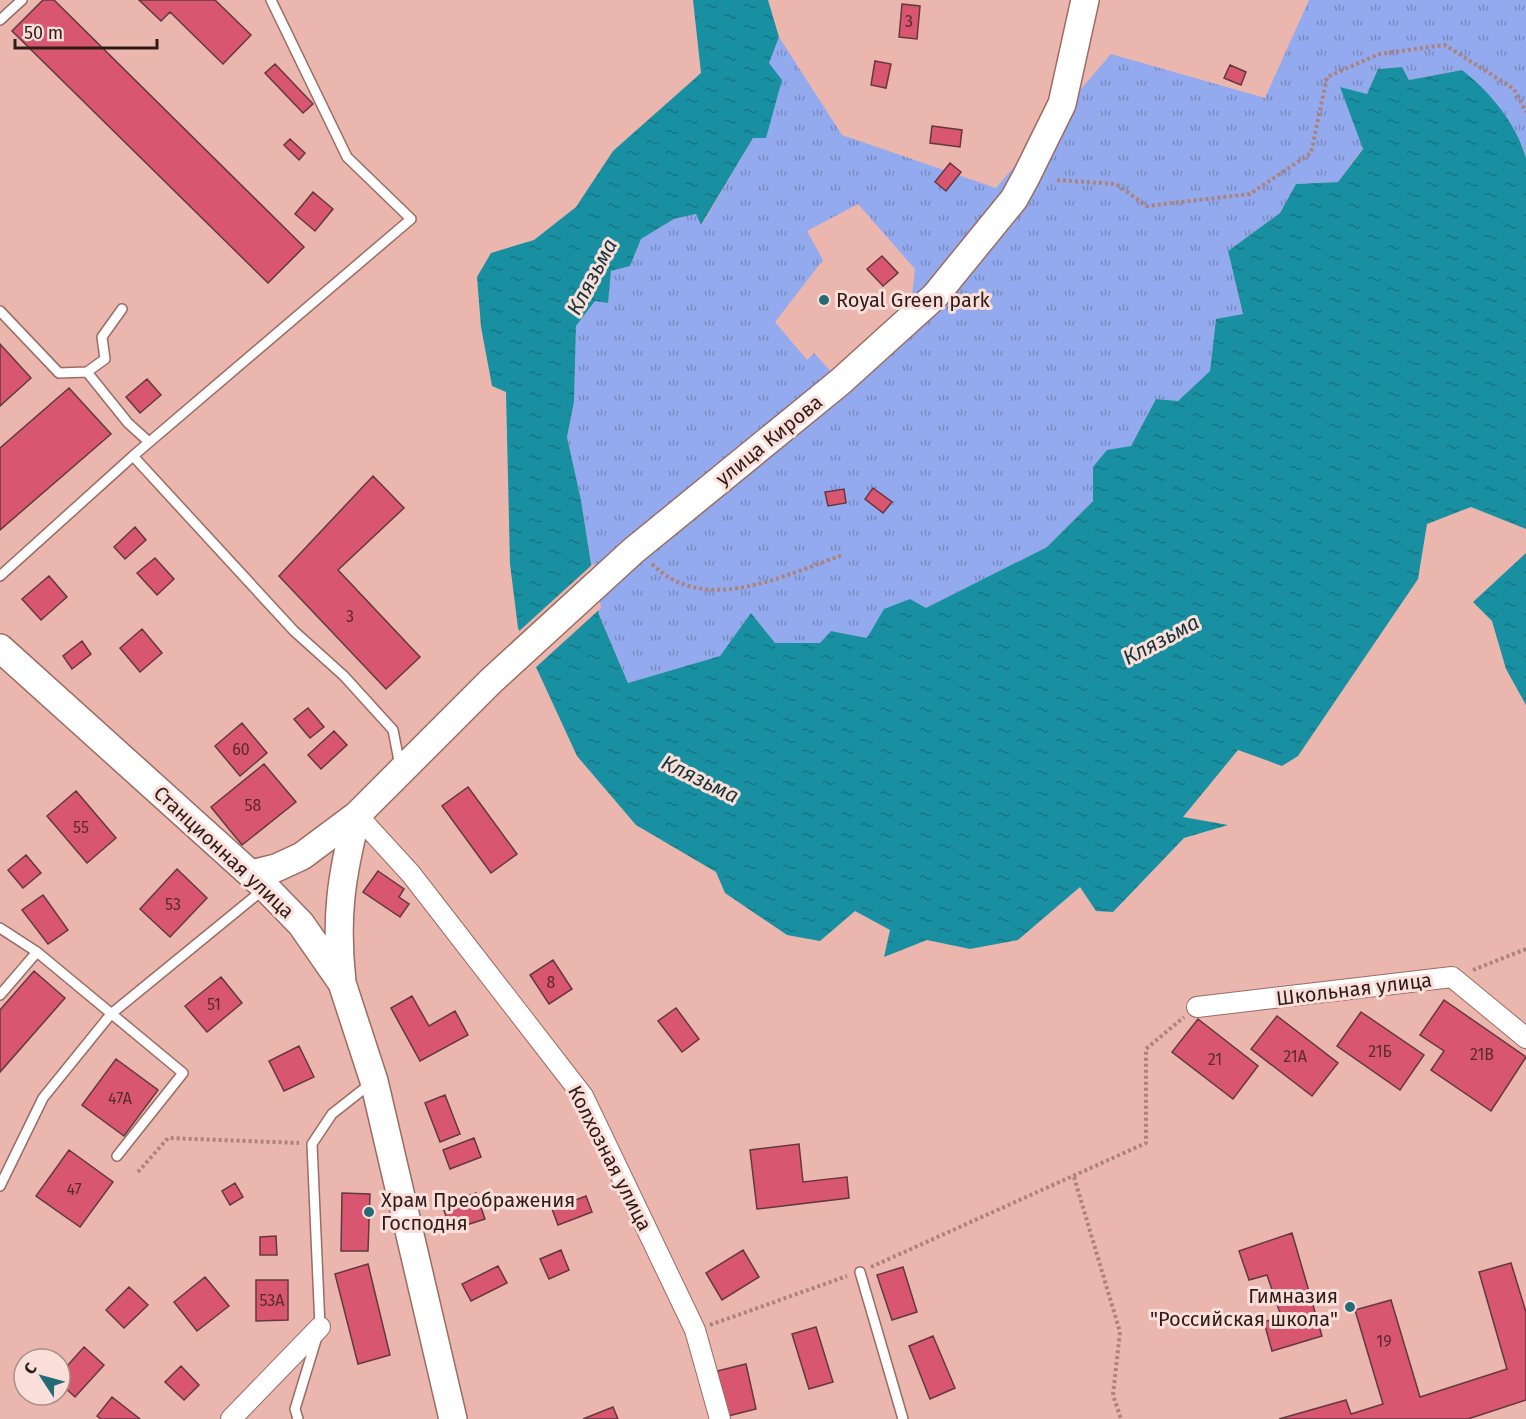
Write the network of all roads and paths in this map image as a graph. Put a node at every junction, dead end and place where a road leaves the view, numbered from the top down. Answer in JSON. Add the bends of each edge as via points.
{"nodes":[{"id":1,"x":22,"y":0,"type":"edge"},
{"id":2,"x":271,"y":0,"type":"edge"},
{"id":3,"x":1085,"y":0,"type":"edge"},
{"id":4,"x":0,"y":20,"type":"edge"},
{"id":5,"x":1526,"y":111,"type":"edge"},
{"id":6,"x":1057,"y":180,"type":"dead end"},
{"id":7,"x":122,"y":309,"type":"dead end"},
{"id":8,"x":0,"y":311,"type":"edge"},
{"id":9,"x":87,"y":372,"type":"junction"},
{"id":10,"x":149,"y":442,"type":"junction"},
{"id":11,"x":133,"y":456,"type":"junction"},
{"id":12,"x":843,"y":555,"type":"dead end"},
{"id":13,"x":641,"y":556,"type":"junction"},
{"id":14,"x":0,"y":576,"type":"edge"},
{"id":15,"x":0,"y":648,"type":"edge"},
{"id":16,"x":400,"y":771,"type":"junction"},
{"id":17,"x":357,"y":815,"type":"junction"},
{"id":18,"x":259,"y":880,"type":"junction"},
{"id":19,"x":0,"y":928,"type":"edge"},
{"id":20,"x":1526,"y":949,"type":"edge"},
{"id":21,"x":38,"y":952,"type":"junction"},
{"id":22,"x":1452,"y":977,"type":"junction"},
{"id":23,"x":342,"y":983,"type":"junction"},
{"id":24,"x":0,"y":995,"type":"edge"},
{"id":25,"x":1197,"y":1007,"type":"joint"},
{"id":26,"x":111,"y":1014,"type":"junction"},
{"id":27,"x":1526,"y":1038,"type":"edge"},
{"id":28,"x":374,"y":1081,"type":"junction"},
{"id":29,"x":312,"y":1144,"type":"junction"},
{"id":30,"x":117,"y":1156,"type":"dead end"},
{"id":31,"x":138,"y":1172,"type":"dead end"},
{"id":32,"x":1074,"y":1177,"type":"junction"},
{"id":33,"x":0,"y":1186,"type":"edge"},
{"id":34,"x":860,"y":1272,"type":"junction"},
{"id":35,"x":320,"y":1327,"type":"junction"},
{"id":36,"x":695,"y":1330,"type":"junction"},
{"id":37,"x":231,"y":1419,"type":"edge"},
{"id":38,"x":298,"y":1419,"type":"edge"},
{"id":39,"x":453,"y":1419,"type":"edge"},
{"id":40,"x":720,"y":1419,"type":"edge"},
{"id":41,"x":903,"y":1419,"type":"edge"},
{"id":42,"x":1121,"y":1419,"type":"edge"}],
"edges":[{"from":1,"to":4,"type":"lane"},
{"from":2,"to":10,"type":"lane","via":[[346,157],[411,219]]},
{"from":3,"to":13,"type":"street","name":"улица Кирова","via":[[1062,104],[1014,199],[975,248],[935,296]]},
{"from":5,"to":6,"type":"path","via":[[1514,89],[1445,45],[1379,54],[1327,77],[1311,153],[1250,194],[1147,206],[1116,183]]},
{"from":7,"to":9,"type":"lane","via":[[102,337],[105,359]]},
{"from":8,"to":9,"type":"lane","via":[[59,373]]},
{"from":9,"to":10,"type":"lane","via":[[128,423]]},
{"from":10,"to":11,"type":"lane"},
{"from":11,"to":14,"type":"lane"},
{"from":11,"to":16,"type":"lane","via":[[294,631],[344,676],[393,730]]},
{"from":12,"to":13,"type":"path","via":[[721,591],[684,586],[661,574]]},
{"from":13,"to":16,"type":"street","name":"улица Кирова","via":[[491,681]]},
{"from":15,"to":18,"type":"street","name":"Станционная улица"},
{"from":16,"to":17,"type":"street","name":"улица Кирова"},
{"from":17,"to":18,"type":"street","name":"улица Кирова","via":[[302,856]]},
{"from":17,"to":23,"type":"street","via":[[342,872],[338,912]]},
{"from":17,"to":36,"type":"street","name":"Колхозная улица","via":[[411,874],[583,1096]]},
{"from":18,"to":23,"type":"street","name":"Станционная улица","via":[[301,924]]},
{"from":18,"to":26,"type":"lane"},
{"from":19,"to":21,"type":"lane"},
{"from":20,"to":22,"type":"path"},
{"from":21,"to":24,"type":"lane"},
{"from":21,"to":26,"type":"lane"},
{"from":22,"to":25,"type":"street","name":"Школьная улица"},
{"from":22,"to":27,"type":"street","name":"Школьная улица"},
{"from":23,"to":28,"type":"street","name":"Станционная улица"},
{"from":25,"to":32,"type":"path","via":[[1146,1049],[1146,1143]]},
{"from":26,"to":30,"type":"lane","via":[[183,1073]]},
{"from":26,"to":33,"type":"lane","via":[[43,1098]]},
{"from":28,"to":29,"type":"lane","via":[[332,1114]]},
{"from":28,"to":39,"type":"street","name":"Станционная улица"},
{"from":29,"to":31,"type":"path","via":[[168,1138]]},
{"from":29,"to":35,"type":"lane"},
{"from":32,"to":34,"type":"path"},
{"from":32,"to":42,"type":"path","via":[[1120,1332],[1113,1395]]},
{"from":34,"to":36,"type":"path"},
{"from":34,"to":41,"type":"lane"},
{"from":35,"to":37,"type":"street"},
{"from":35,"to":38,"type":"lane","via":[[295,1409]]},
{"from":36,"to":40,"type":"street","name":"Колхозная улица"}]}
